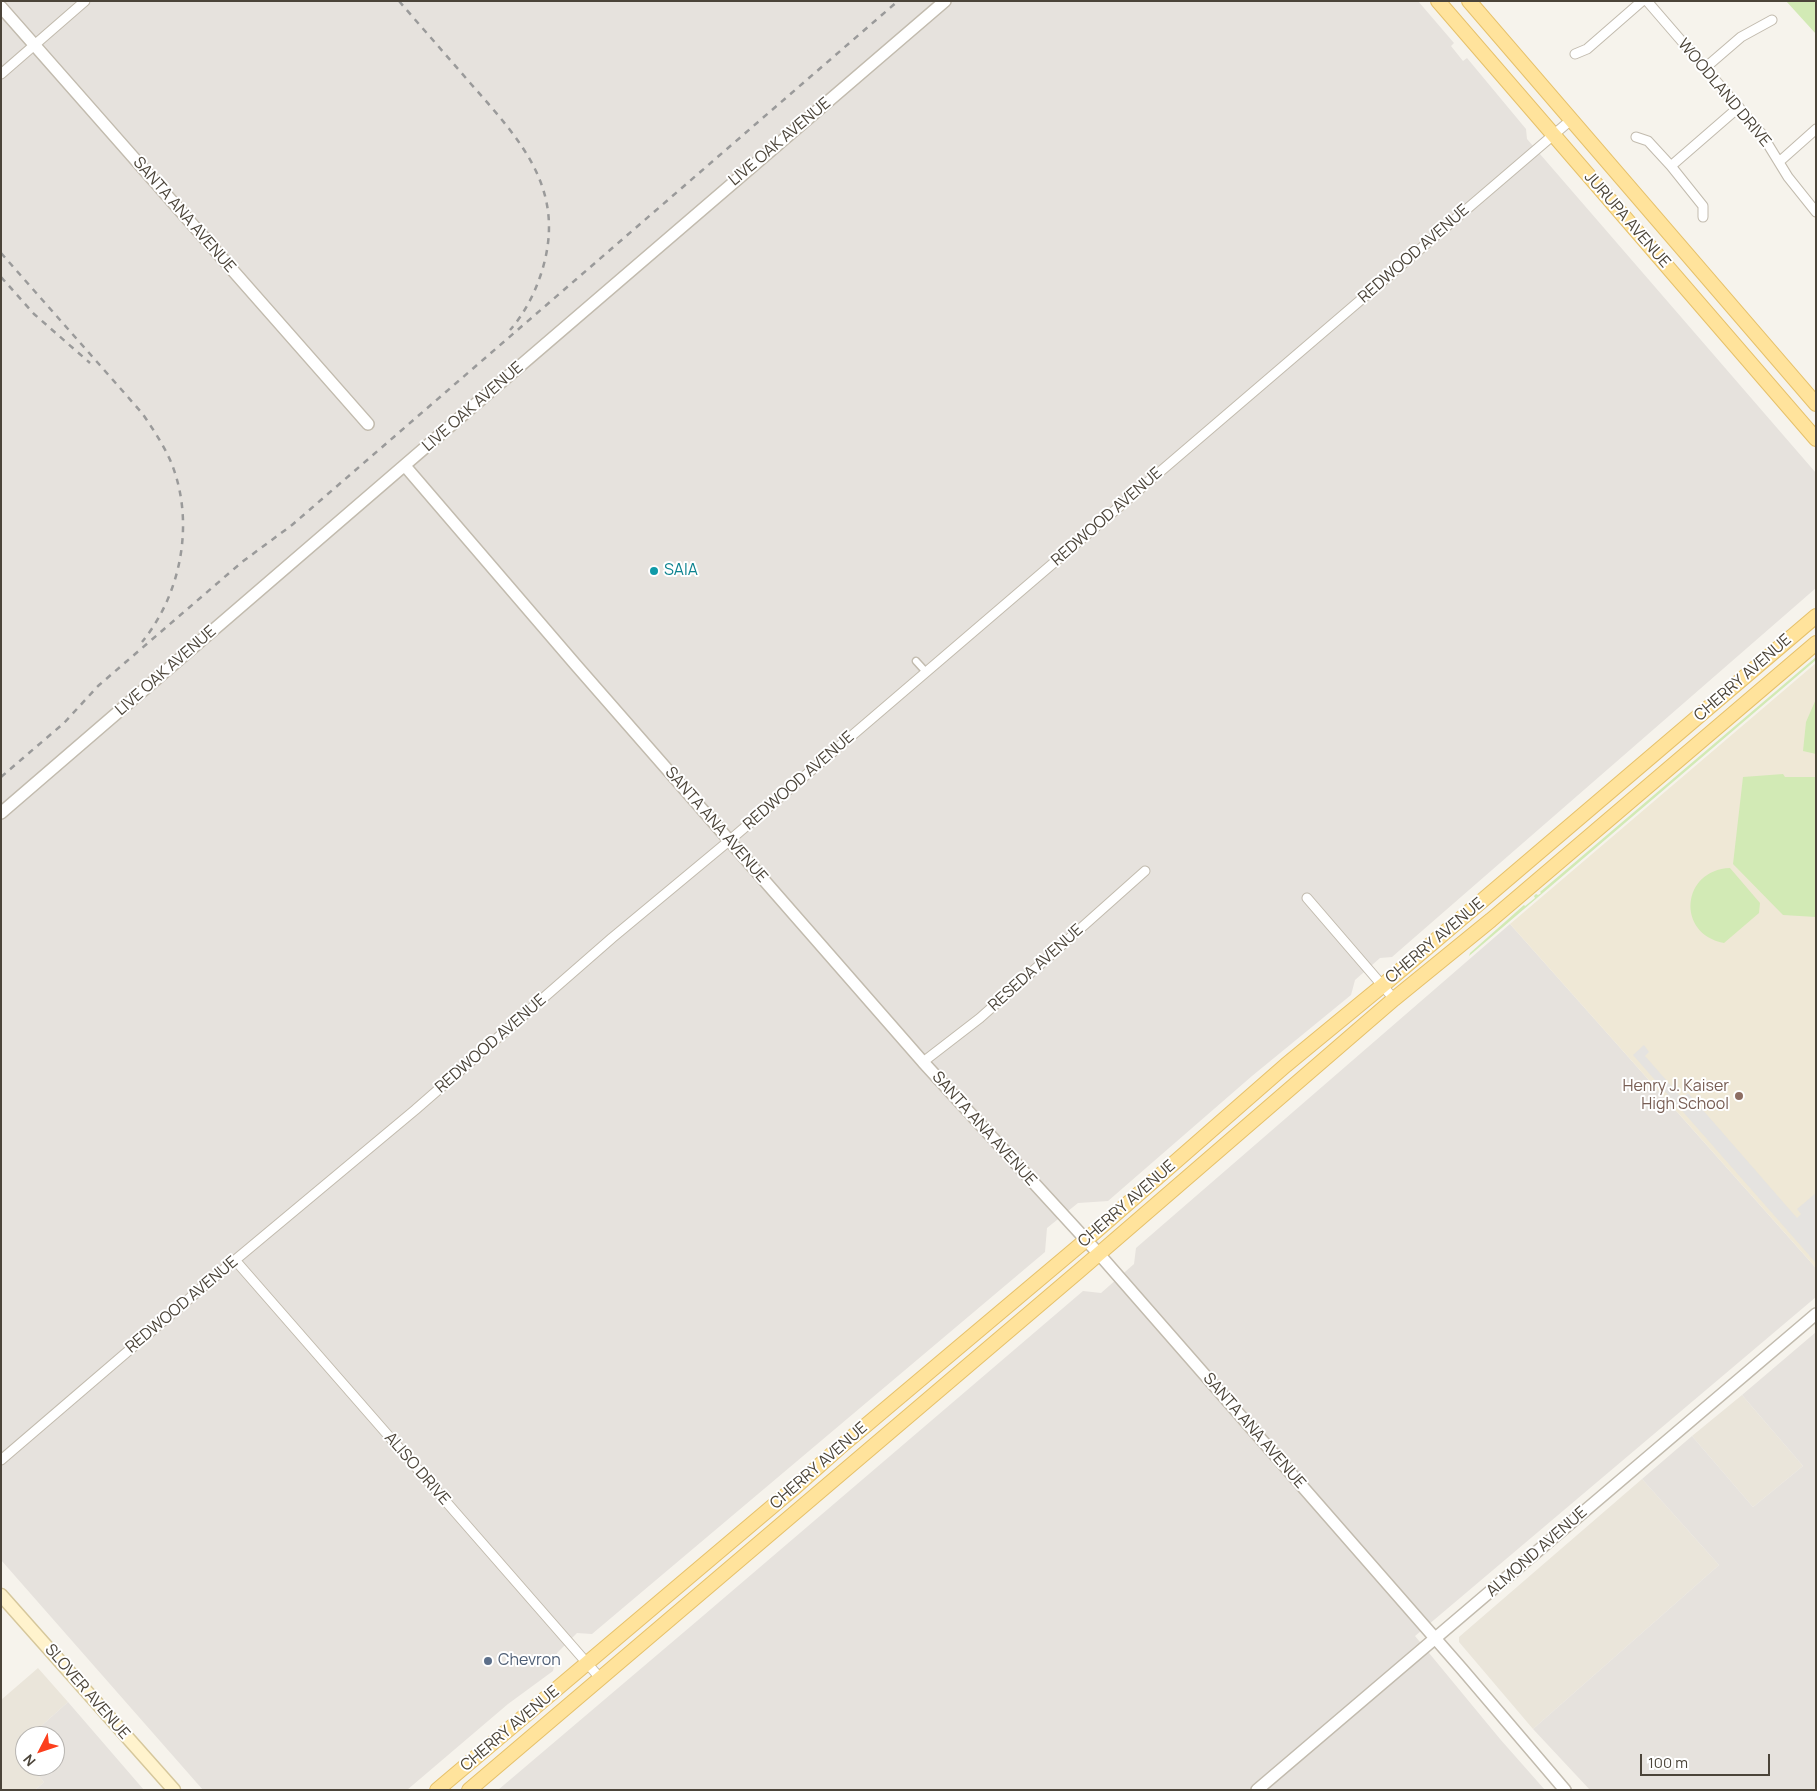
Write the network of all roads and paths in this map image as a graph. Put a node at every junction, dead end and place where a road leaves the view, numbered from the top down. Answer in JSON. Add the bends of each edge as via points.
{"nodes":[{"id":1,"x":85,"y":1,"type":"edge"},
{"id":2,"x":945,"y":1,"type":"edge"},
{"id":3,"x":1438,"y":1,"type":"edge"},
{"id":4,"x":1469,"y":1,"type":"edge"},
{"id":5,"x":1642,"y":1,"type":"edge"},
{"id":6,"x":1647,"y":1,"type":"edge"},
{"id":7,"x":1,"y":7,"type":"edge"},
{"id":8,"x":1772,"y":20,"type":"dead end"},
{"id":9,"x":34,"y":45,"type":"junction"},
{"id":10,"x":1576,"y":54,"type":"dead end"},
{"id":11,"x":1705,"y":68,"type":"junction"},
{"id":12,"x":1,"y":74,"type":"edge"},
{"id":13,"x":1739,"y":107,"type":"junction"},
{"id":14,"x":1572,"y":119,"type":"junction"},
{"id":15,"x":1816,"y":129,"type":"edge"},
{"id":16,"x":1553,"y":135,"type":"junction"},
{"id":17,"x":1636,"y":137,"type":"dead end"},
{"id":18,"x":1779,"y":162,"type":"junction"},
{"id":19,"x":1671,"y":166,"type":"junction"},
{"id":20,"x":1816,"y":212,"type":"edge"},
{"id":21,"x":1703,"y":217,"type":"dead end"},
{"id":22,"x":1816,"y":404,"type":"edge"},
{"id":23,"x":368,"y":424,"type":"dead end"},
{"id":24,"x":1816,"y":439,"type":"edge"},
{"id":25,"x":405,"y":466,"type":"junction"},
{"id":26,"x":1816,"y":616,"type":"edge"},
{"id":27,"x":1816,"y":643,"type":"edge"},
{"id":28,"x":916,"y":660,"type":"dead end"},
{"id":29,"x":926,"y":672,"type":"junction"},
{"id":30,"x":1,"y":813,"type":"edge"},
{"id":31,"x":730,"y":840,"type":"junction"},
{"id":32,"x":1145,"y":871,"type":"dead end"},
{"id":33,"x":1307,"y":898,"type":"dead end"},
{"id":34,"x":1382,"y":986,"type":"junction"},
{"id":35,"x":1394,"y":999,"type":"junction"},
{"id":36,"x":923,"y":1062,"type":"junction"},
{"id":37,"x":1086,"y":1240,"type":"junction"},
{"id":38,"x":1099,"y":1254,"type":"junction"},
{"id":39,"x":235,"y":1260,"type":"junction"},
{"id":40,"x":1816,"y":1314,"type":"edge"},
{"id":41,"x":1,"y":1460,"type":"edge"},
{"id":42,"x":1,"y":1595,"type":"edge"},
{"id":43,"x":1435,"y":1639,"type":"junction"},
{"id":44,"x":588,"y":1664,"type":"junction"},
{"id":45,"x":600,"y":1678,"type":"junction"},
{"id":46,"x":175,"y":1789,"type":"edge"},
{"id":47,"x":437,"y":1790,"type":"edge"},
{"id":48,"x":469,"y":1790,"type":"edge"},
{"id":49,"x":1257,"y":1790,"type":"edge"},
{"id":50,"x":1565,"y":1790,"type":"edge"}],
"edges":[{"from":1,"to":9,"type":"street"},
{"from":2,"to":25,"type":"street","name":"LIVE OAK AVENUE"},
{"from":3,"to":16,"type":"main road","name":"JURUPA AVENUE"},
{"from":4,"to":14,"type":"main road","name":"JURUPA AVENUE"},
{"from":5,"to":10,"type":"street","via":[[1587,49]]},
{"from":6,"to":11,"type":"street","name":"WOODLAND DRIVE"},
{"from":7,"to":9,"type":"street","name":"SANTA ANA AVENUE"},
{"from":8,"to":11,"type":"street","via":[[1741,36]]},
{"from":9,"to":12,"type":"street"},
{"from":9,"to":23,"type":"street","name":"SANTA ANA AVENUE"},
{"from":11,"to":13,"type":"street","name":"WOODLAND DRIVE"},
{"from":13,"to":18,"type":"street","name":"WOODLAND DRIVE"},
{"from":13,"to":19,"type":"street"},
{"from":14,"to":16,"type":"street","name":"REDWOOD AVENUE"},
{"from":14,"to":22,"type":"main road","name":"JURUPA AVENUE"},
{"from":15,"to":18,"type":"street"},
{"from":16,"to":24,"type":"main road","name":"JURUPA AVENUE"},
{"from":16,"to":29,"type":"street","name":"REDWOOD AVENUE"},
{"from":17,"to":19,"type":"street","via":[[1648,141]]},
{"from":18,"to":20,"type":"street","name":"WOODLAND DRIVE"},
{"from":19,"to":21,"type":"street","via":[[1703,206]]},
{"from":25,"to":30,"type":"street","name":"LIVE OAK AVENUE"},
{"from":25,"to":31,"type":"street","name":"SANTA ANA AVENUE"},
{"from":26,"to":34,"type":"main road","name":"CHERRY AVENUE"},
{"from":27,"to":35,"type":"main road","name":"CHERRY AVENUE"},
{"from":28,"to":29,"type":"street"},
{"from":29,"to":31,"type":"street","name":"REDWOOD AVENUE"},
{"from":31,"to":36,"type":"street","name":"SANTA ANA AVENUE"},
{"from":31,"to":39,"type":"street","name":"REDWOOD AVENUE"},
{"from":32,"to":36,"type":"street","name":"RESEDA AVENUE","via":[[980,1018]]},
{"from":33,"to":34,"type":"street"},
{"from":34,"to":35,"type":"street"},
{"from":34,"to":37,"type":"main road","name":"CHERRY AVENUE","via":[[1286,1065]]},
{"from":35,"to":38,"type":"main road","name":"CHERRY AVENUE"},
{"from":36,"to":37,"type":"street","name":"SANTA ANA AVENUE"},
{"from":37,"to":38,"type":"street","name":"SANTA ANA AVENUE"},
{"from":37,"to":44,"type":"main road","name":"CHERRY AVENUE"},
{"from":38,"to":43,"type":"street","name":"SANTA ANA AVENUE"},
{"from":38,"to":45,"type":"main road","name":"CHERRY AVENUE"},
{"from":39,"to":41,"type":"street","name":"REDWOOD AVENUE"},
{"from":39,"to":44,"type":"street","name":"ALISO DRIVE"},
{"from":40,"to":43,"type":"street","name":"ALMOND AVENUE"},
{"from":42,"to":46,"type":"main road","name":"SLOVER AVENUE"},
{"from":43,"to":49,"type":"street","name":"ALMOND AVENUE"},
{"from":43,"to":50,"type":"street","name":"SANTA ANA AVENUE"},
{"from":44,"to":45,"type":"street","name":"ALISO DRIVE"},
{"from":44,"to":47,"type":"main road","name":"CHERRY AVENUE"},
{"from":45,"to":48,"type":"main road","name":"CHERRY AVENUE"}]}
